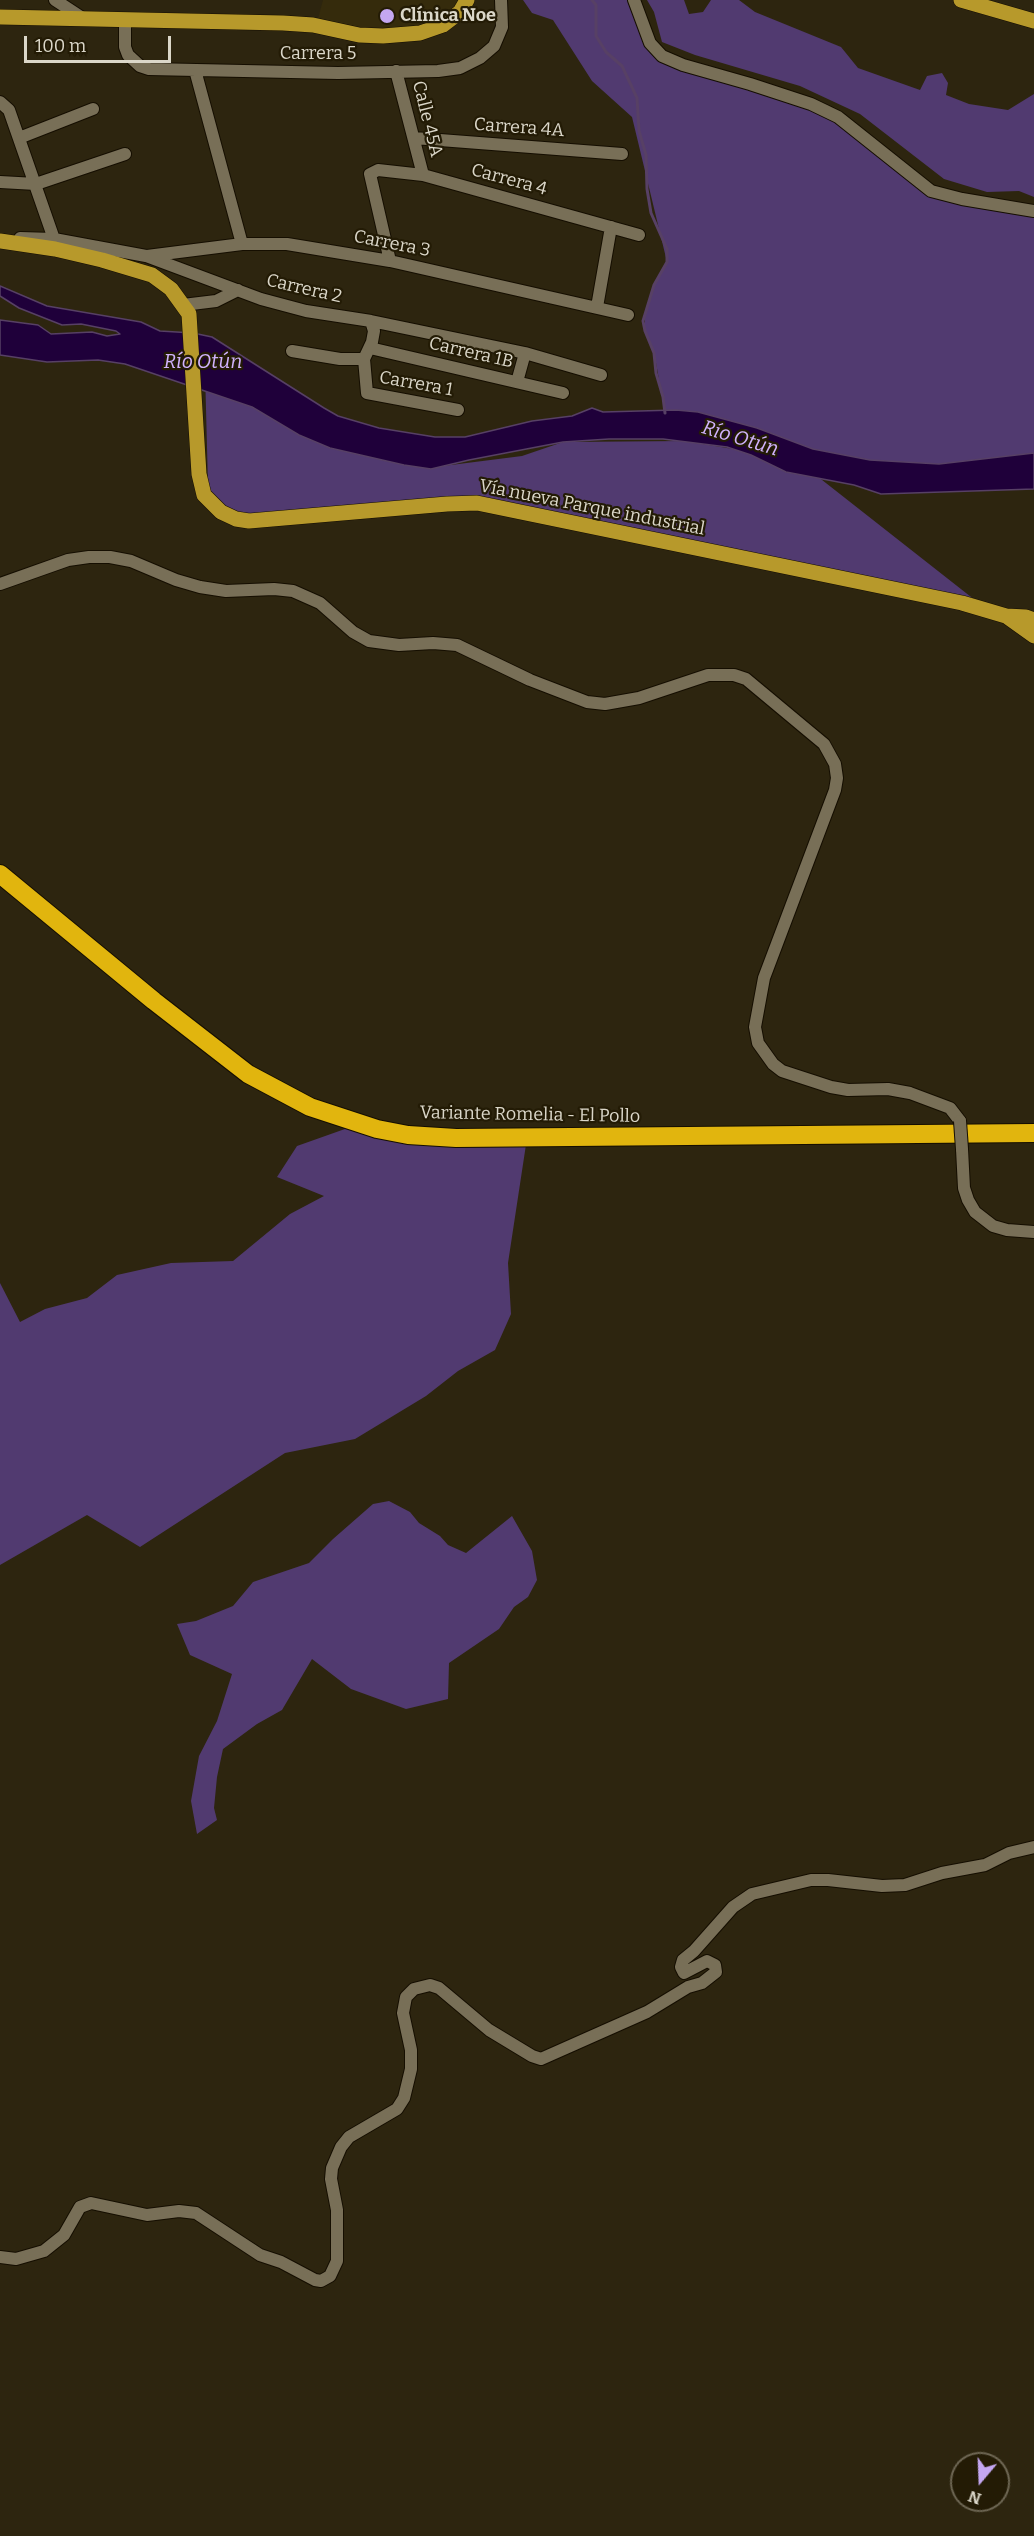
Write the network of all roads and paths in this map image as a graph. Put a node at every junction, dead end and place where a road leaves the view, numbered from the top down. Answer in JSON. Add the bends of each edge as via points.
{"nodes":[{"id":1,"x":56,"y":0,"type":"edge"},
{"id":2,"x":467,"y":0,"type":"edge"},
{"id":3,"x":501,"y":0,"type":"edge"},
{"id":4,"x":634,"y":0,"type":"edge"},
{"id":5,"x":961,"y":0,"type":"edge"},
{"id":6,"x":0,"y":17,"type":"edge"},
{"id":7,"x":85,"y":20,"type":"junction"},
{"id":8,"x":125,"y":20,"type":"junction"},
{"id":9,"x":1034,"y":21,"type":"edge"},
{"id":10,"x":195,"y":70,"type":"junction"},
{"id":11,"x":396,"y":71,"type":"junction"},
{"id":12,"x":0,"y":102,"type":"edge"},
{"id":13,"x":93,"y":109,"type":"dead end"},
{"id":14,"x":19,"y":138,"type":"junction"},
{"id":15,"x":414,"y":138,"type":"junction"},
{"id":16,"x":124,"y":154,"type":"dead end"},
{"id":17,"x":622,"y":154,"type":"dead end"},
{"id":18,"x":423,"y":175,"type":"junction"},
{"id":19,"x":0,"y":182,"type":"edge"},
{"id":20,"x":36,"y":184,"type":"junction"},
{"id":21,"x":1034,"y":211,"type":"edge"},
{"id":22,"x":611,"y":227,"type":"junction"},
{"id":23,"x":639,"y":235,"type":"dead end"},
{"id":24,"x":54,"y":239,"type":"junction"},
{"id":25,"x":0,"y":240,"type":"edge"},
{"id":26,"x":242,"y":244,"type":"junction"},
{"id":27,"x":146,"y":256,"type":"junction"},
{"id":28,"x":390,"y":261,"type":"junction"},
{"id":29,"x":238,"y":290,"type":"junction"},
{"id":30,"x":597,"y":307,"type":"junction"},
{"id":31,"x":186,"y":310,"type":"junction"},
{"id":32,"x":628,"y":315,"type":"dead end"},
{"id":33,"x":371,"y":321,"type":"junction"},
{"id":34,"x":292,"y":351,"type":"dead end"},
{"id":35,"x":367,"y":353,"type":"junction"},
{"id":36,"x":525,"y":353,"type":"junction"},
{"id":37,"x":601,"y":375,"type":"dead end"},
{"id":38,"x":517,"y":382,"type":"junction"},
{"id":39,"x":563,"y":393,"type":"dead end"},
{"id":40,"x":458,"y":410,"type":"dead end"},
{"id":41,"x":0,"y":584,"type":"edge"},
{"id":42,"x":1006,"y":616,"type":"junction"},
{"id":43,"x":1034,"y":620,"type":"edge"},
{"id":44,"x":1034,"y":636,"type":"edge"},
{"id":45,"x":0,"y":874,"type":"edge"},
{"id":46,"x":1034,"y":1133,"type":"edge"},
{"id":47,"x":1034,"y":1232,"type":"edge"},
{"id":48,"x":1034,"y":1847,"type":"edge"},
{"id":49,"x":0,"y":2257,"type":"edge"}],
"edges":[{"from":1,"to":7,"type":"street"},
{"from":2,"to":8,"type":"main road","via":[[460,12],[443,25],[403,35],[359,35],[292,23]]},
{"from":3,"to":11,"type":"street","name":"Carrera 5","via":[[502,27],[494,46],[480,58],[460,68]]},
{"from":4,"to":21,"type":"street","via":[[650,43],[662,56],[811,104],[838,117],[931,192]]},
{"from":5,"to":9,"type":"main road"},
{"from":6,"to":7,"type":"main road"},
{"from":7,"to":8,"type":"main road"},
{"from":8,"to":10,"type":"street","name":"Carrera 5","via":[[125,47],[132,62],[149,69]]},
{"from":10,"to":11,"type":"street","name":"Carrera 5"},
{"from":10,"to":26,"type":"street"},
{"from":11,"to":15,"type":"street","name":"Calle 45A"},
{"from":12,"to":14,"type":"street","via":[[9,110]]},
{"from":13,"to":14,"type":"street"},
{"from":14,"to":20,"type":"street"},
{"from":15,"to":17,"type":"street","name":"Carrera 4A"},
{"from":15,"to":18,"type":"street","name":"Calle 45A"},
{"from":16,"to":20,"type":"street"},
{"from":18,"to":22,"type":"street","name":"Carrera 4"},
{"from":18,"to":28,"type":"street","name":"Carrera 4","via":[[378,170],[369,174]]},
{"from":19,"to":20,"type":"street"},
{"from":20,"to":24,"type":"street"},
{"from":22,"to":23,"type":"street","name":"Carrera 4"},
{"from":22,"to":30,"type":"street"},
{"from":24,"to":25,"type":"street","name":"Carrera 2"},
{"from":24,"to":27,"type":"street","name":"Carrera 2"},
{"from":25,"to":31,"type":"main road","via":[[79,254],[145,273],[171,289]]},
{"from":26,"to":27,"type":"street","name":"Carrera 3"},
{"from":26,"to":28,"type":"street","name":"Carrera 3","via":[[287,244]]},
{"from":27,"to":29,"type":"street","name":"Carrera 2"},
{"from":28,"to":30,"type":"street","name":"Carrera 3"},
{"from":29,"to":31,"type":"street"},
{"from":29,"to":33,"type":"street","name":"Carrera 2","via":[[306,312]]},
{"from":30,"to":32,"type":"street","name":"Carrera 3"},
{"from":31,"to":42,"type":"main road","name":"Vía nueva Parque industrial","via":[[199,474],[204,495],[229,516],[249,522],[477,503],[962,603]]},
{"from":33,"to":35,"type":"street","via":[[374,331]]},
{"from":33,"to":36,"type":"street","name":"Carrera 2"},
{"from":34,"to":35,"type":"street","name":"Carrera 1B","via":[[340,359]]},
{"from":35,"to":38,"type":"street","name":"Carrera 1B"},
{"from":35,"to":40,"type":"street","name":"Carrera 1","via":[[367,393]]},
{"from":36,"to":37,"type":"street","name":"Carrera 2"},
{"from":36,"to":38,"type":"street"},
{"from":38,"to":39,"type":"street","name":"Carrera 1B"},
{"from":41,"to":47,"type":"street","bridge":true,"via":[[88,556],[131,561],[200,587],[293,591],[320,603],[369,641],[457,645],[586,702],[605,704],[639,698],[708,675],[746,679],[824,744],[835,764],[837,778],[764,978],[755,1027],[758,1043],[782,1071],[831,1087],[888,1089],[945,1105],[960,1121],[964,1188],[975,1212],[993,1226]]},
{"from":42,"to":43,"type":"main road","name":"Vía nueva Parque industrial"},
{"from":42,"to":44,"type":"main road","name":"Vía nueva Parque industrial"},
{"from":45,"to":46,"type":"highway","name":"Variante Romelia - El Pollo","via":[[248,1074],[310,1107],[377,1129],[456,1138]]},
{"from":48,"to":49,"type":"street","via":[[985,1865],[905,1885],[811,1880],[752,1894],[733,1907],[683,1960],[684,1973],[707,1961],[715,1965],[716,1972],[702,1983],[541,2059],[489,2030],[439,1988],[430,1985],[414,1989],[406,1997],[403,2013],[411,2050],[404,2098],[397,2109],[349,2137],[332,2168],[337,2261],[330,2276],[321,2281],[260,2255],[196,2213],[147,2215],[91,2203],[80,2207],[64,2235],[44,2251],[16,2259]]}]}
